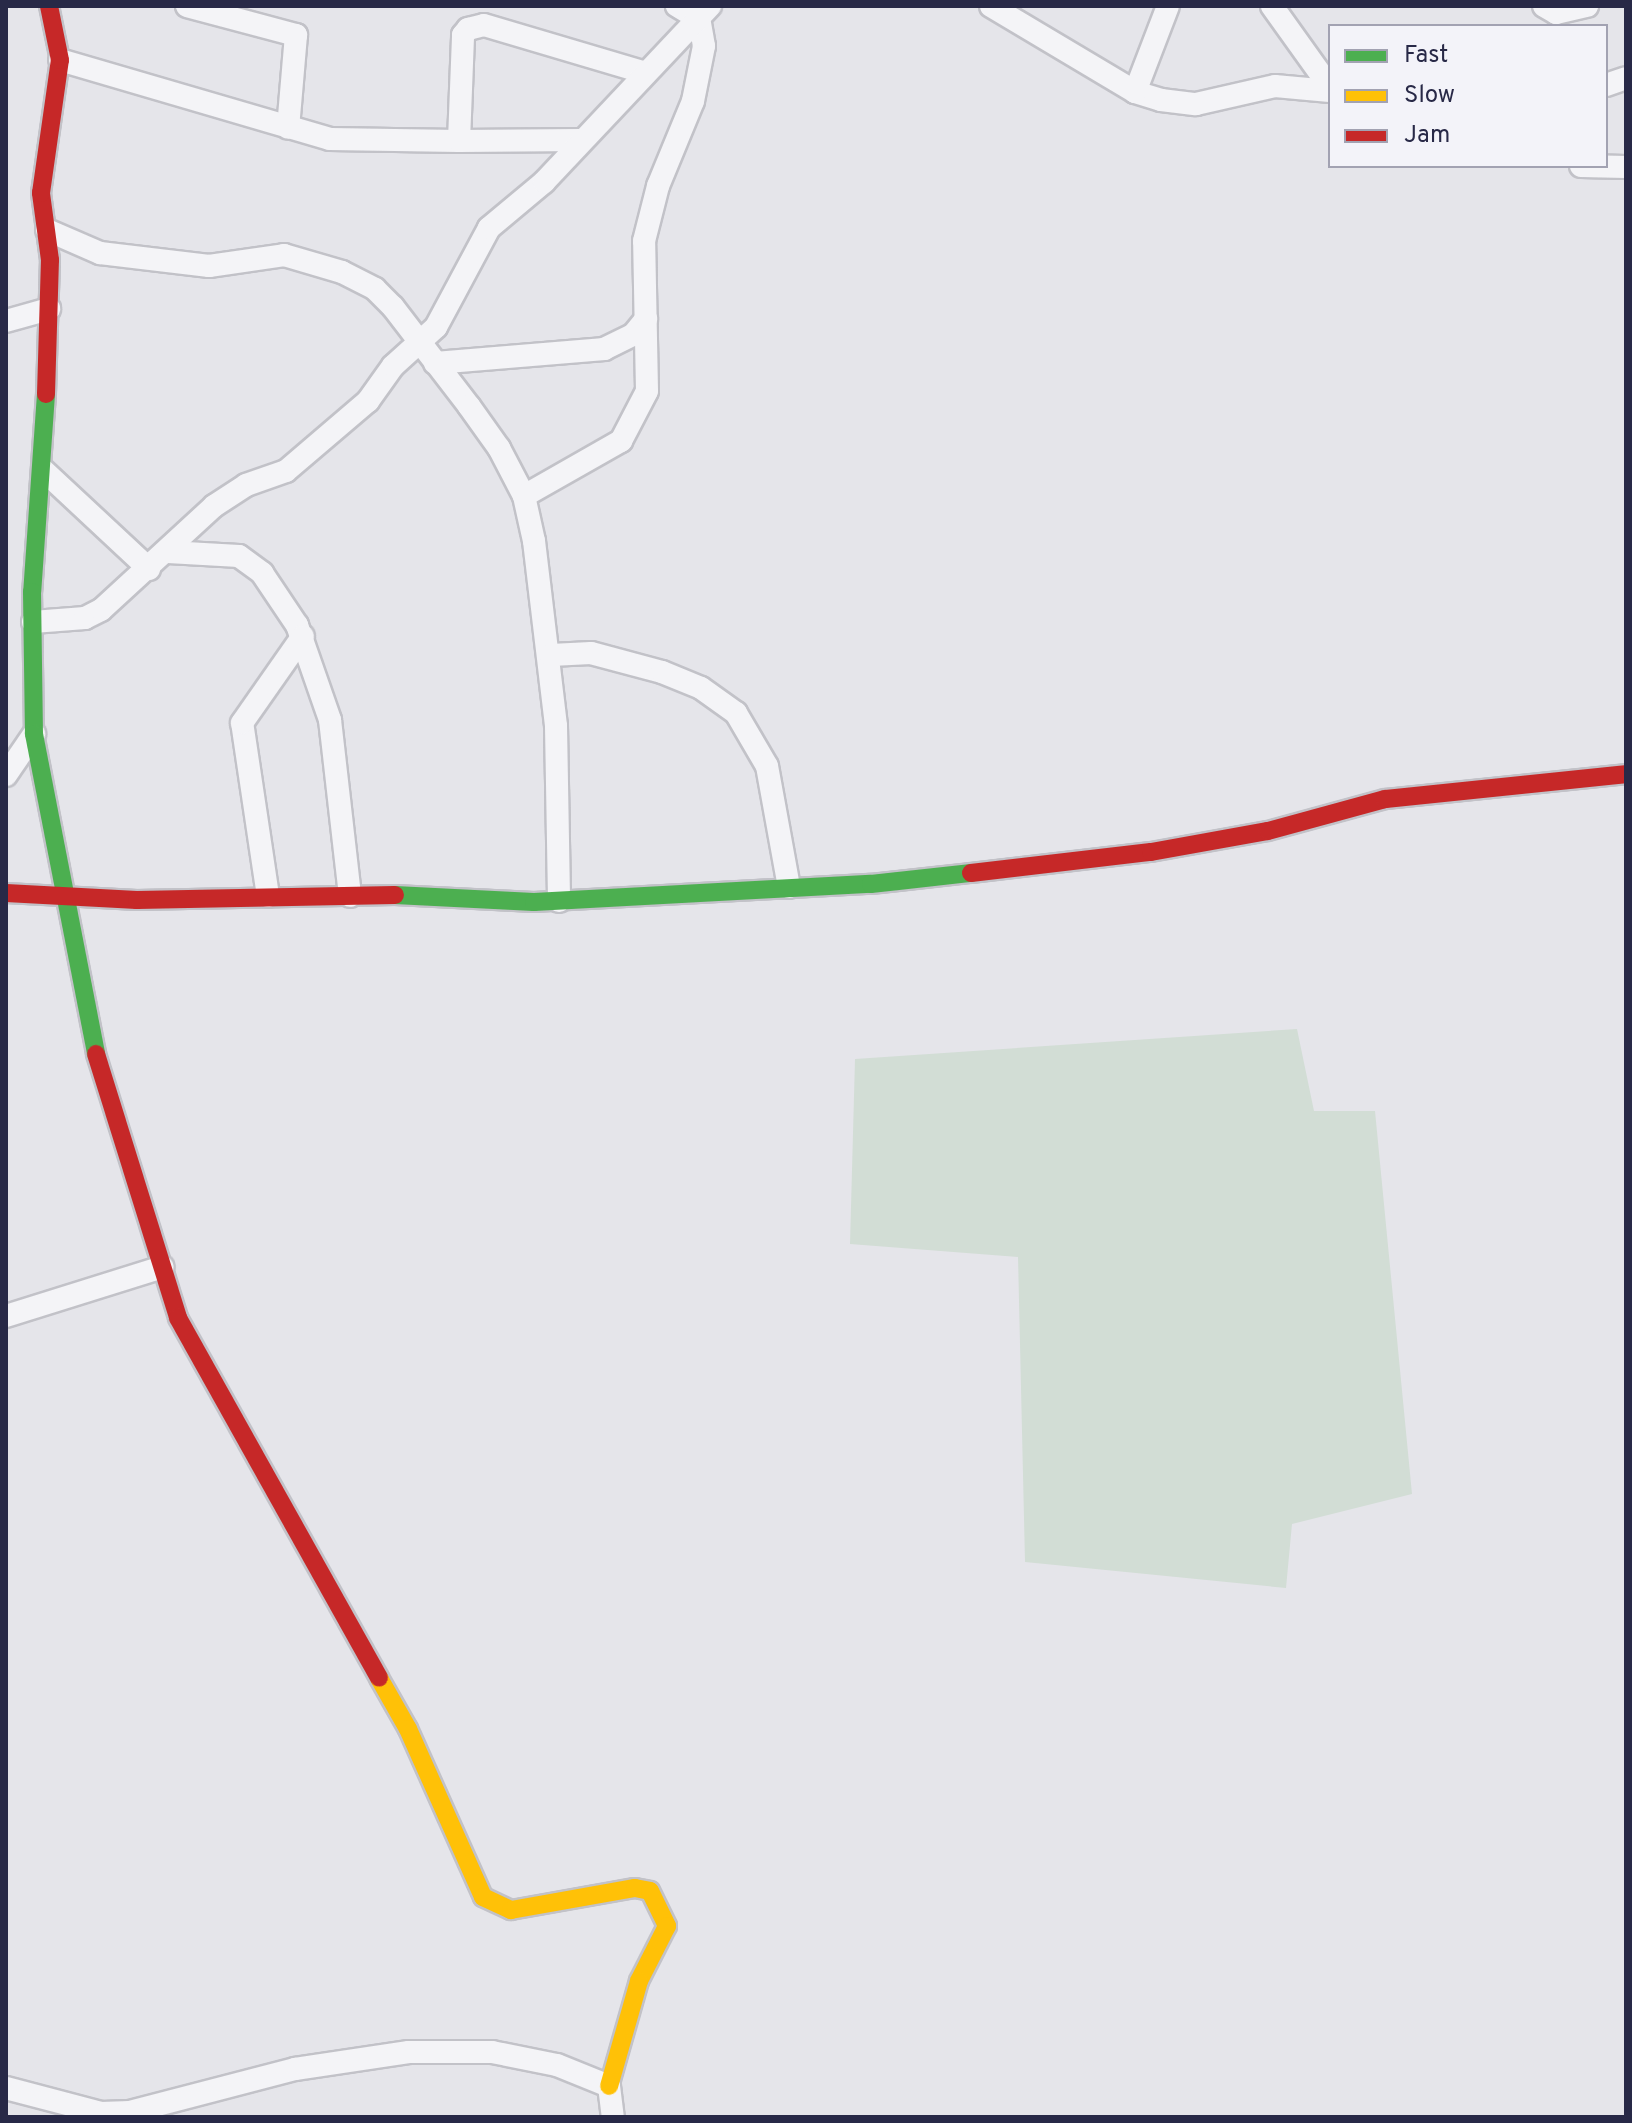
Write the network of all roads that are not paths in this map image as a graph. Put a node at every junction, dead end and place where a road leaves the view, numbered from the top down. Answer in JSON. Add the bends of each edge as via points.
{"nodes":[{"id":1,"x":49,"y":6,"type":"edge"},
{"id":2,"x":69,"y":6,"type":"edge"},
{"id":3,"x":187,"y":6,"type":"edge"},
{"id":4,"x":677,"y":6,"type":"edge"},
{"id":5,"x":991,"y":6,"type":"edge"},
{"id":6,"x":1168,"y":6,"type":"edge"},
{"id":7,"x":1272,"y":6,"type":"edge"},
{"id":8,"x":1544,"y":6,"type":"edge"},
{"id":9,"x":1587,"y":6,"type":"edge"},
{"id":10,"x":705,"y":13,"type":"edge"},
{"id":11,"x":56,"y":33,"type":"junction"},
{"id":12,"x":60,"y":60,"type":"junction"},
{"id":13,"x":646,"y":73,"type":"junction"},
{"id":14,"x":1328,"y":86,"type":"edge"},
{"id":15,"x":1328,"y":89,"type":"edge"},
{"id":16,"x":1135,"y":92,"type":"junction"},
{"id":17,"x":288,"y":128,"type":"junction"},
{"id":18,"x":581,"y":140,"type":"junction"},
{"id":19,"x":459,"y":141,"type":"junction"},
{"id":20,"x":47,"y":230,"type":"junction"},
{"id":21,"x":49,"y":309,"type":"junction"},
{"id":22,"x":646,"y":319,"type":"junction"},
{"id":23,"x":6,"y":321,"type":"edge"},
{"id":24,"x":417,"y":342,"type":"junction"},
{"id":25,"x":435,"y":363,"type":"junction"},
{"id":26,"x":43,"y":470,"type":"junction"},
{"id":27,"x":524,"y":496,"type":"junction"},
{"id":28,"x":168,"y":552,"type":"junction"},
{"id":29,"x":149,"y":569,"type":"junction"},
{"id":30,"x":33,"y":622,"type":"junction"},
{"id":31,"x":303,"y":636,"type":"junction"},
{"id":32,"x":551,"y":655,"type":"junction"},
{"id":33,"x":34,"y":734,"type":"junction"},
{"id":34,"x":1626,"y":774,"type":"edge"},
{"id":35,"x":6,"y":775,"type":"edge"},
{"id":36,"x":789,"y":887,"type":"junction"},
{"id":37,"x":6,"y":893,"type":"edge"},
{"id":38,"x":268,"y":896,"type":"junction"},
{"id":39,"x":350,"y":896,"type":"junction"},
{"id":40,"x":61,"y":898,"type":"junction"},
{"id":41,"x":559,"y":901,"type":"junction"},
{"id":42,"x":162,"y":1267,"type":"junction"},
{"id":43,"x":6,"y":1316,"type":"edge"},
{"id":44,"x":609,"y":2086,"type":"junction"},
{"id":45,"x":6,"y":2088,"type":"edge"},
{"id":46,"x":611,"y":2116,"type":"edge"}],
"edges":[{"from":1,"to":11,"type":"street"},
{"from":2,"to":11,"type":"street"},
{"from":3,"to":17,"type":"street","via":[[296,35]]},
{"from":4,"to":10,"type":"street"},
{"from":5,"to":16,"type":"street"},
{"from":6,"to":16,"type":"street"},
{"from":7,"to":14,"type":"street"},
{"from":8,"to":9,"type":"street","via":[[1556,13]]},
{"from":10,"to":13,"type":"street"},
{"from":10,"to":22,"type":"street","via":[[693,101],[658,186],[644,241]]},
{"from":11,"to":12,"type":"street"},
{"from":12,"to":17,"type":"street","via":[[172,89]]},
{"from":12,"to":20,"type":"street","via":[[41,193]]},
{"from":13,"to":18,"type":"street"},
{"from":13,"to":19,"type":"street","via":[[475,24],[463,35]]},
{"from":15,"to":16,"type":"street","via":[[1275,86],[1196,104]]},
{"from":17,"to":19,"type":"street","via":[[330,139]]},
{"from":18,"to":19,"type":"street"},
{"from":18,"to":24,"type":"street","via":[[544,182],[489,228],[450,305],[436,327]]},
{"from":20,"to":21,"type":"street"},
{"from":20,"to":24,"type":"street","via":[[100,253],[209,266],[284,255],[308,260],[375,289]]},
{"from":21,"to":23,"type":"street"},
{"from":21,"to":26,"type":"street"},
{"from":22,"to":25,"type":"street","via":[[633,335],[604,349]]},
{"from":22,"to":27,"type":"street","via":[[647,391],[621,441]]},
{"from":24,"to":25,"type":"street"},
{"from":24,"to":28,"type":"street","via":[[368,401],[307,456],[228,496]]},
{"from":25,"to":27,"type":"street","via":[[499,448]]},
{"from":26,"to":29,"type":"street"},
{"from":26,"to":30,"type":"street"},
{"from":27,"to":32,"type":"street"},
{"from":28,"to":29,"type":"street"},
{"from":28,"to":31,"type":"street","via":[[229,551],[252,564]]},
{"from":29,"to":30,"type":"street","via":[[85,618]]},
{"from":30,"to":33,"type":"street"},
{"from":31,"to":38,"type":"street","via":[[242,723]]},
{"from":31,"to":39,"type":"street","via":[[330,720]]},
{"from":32,"to":36,"type":"street","via":[[591,653],[662,672],[701,688],[736,713],[767,766]]},
{"from":32,"to":41,"type":"street"},
{"from":33,"to":35,"type":"street"},
{"from":33,"to":40,"type":"street"},
{"from":34,"to":36,"type":"street","via":[[1385,799],[1268,831],[1151,852],[979,874]]},
{"from":36,"to":41,"type":"street"},
{"from":37,"to":40,"type":"street"},
{"from":38,"to":39,"type":"street"},
{"from":38,"to":40,"type":"street"},
{"from":39,"to":41,"type":"street"},
{"from":40,"to":42,"type":"street","via":[[104,1085]]},
{"from":42,"to":43,"type":"street"},
{"from":42,"to":44,"type":"street","via":[[178,1318],[408,1729],[483,1897],[511,1910],[635,1888],[650,1891],[667,1926],[639,1981]]},
{"from":44,"to":45,"type":"street","via":[[492,2052],[409,2052],[295,2069],[130,2112],[101,2113]]},
{"from":44,"to":46,"type":"street"}]}
